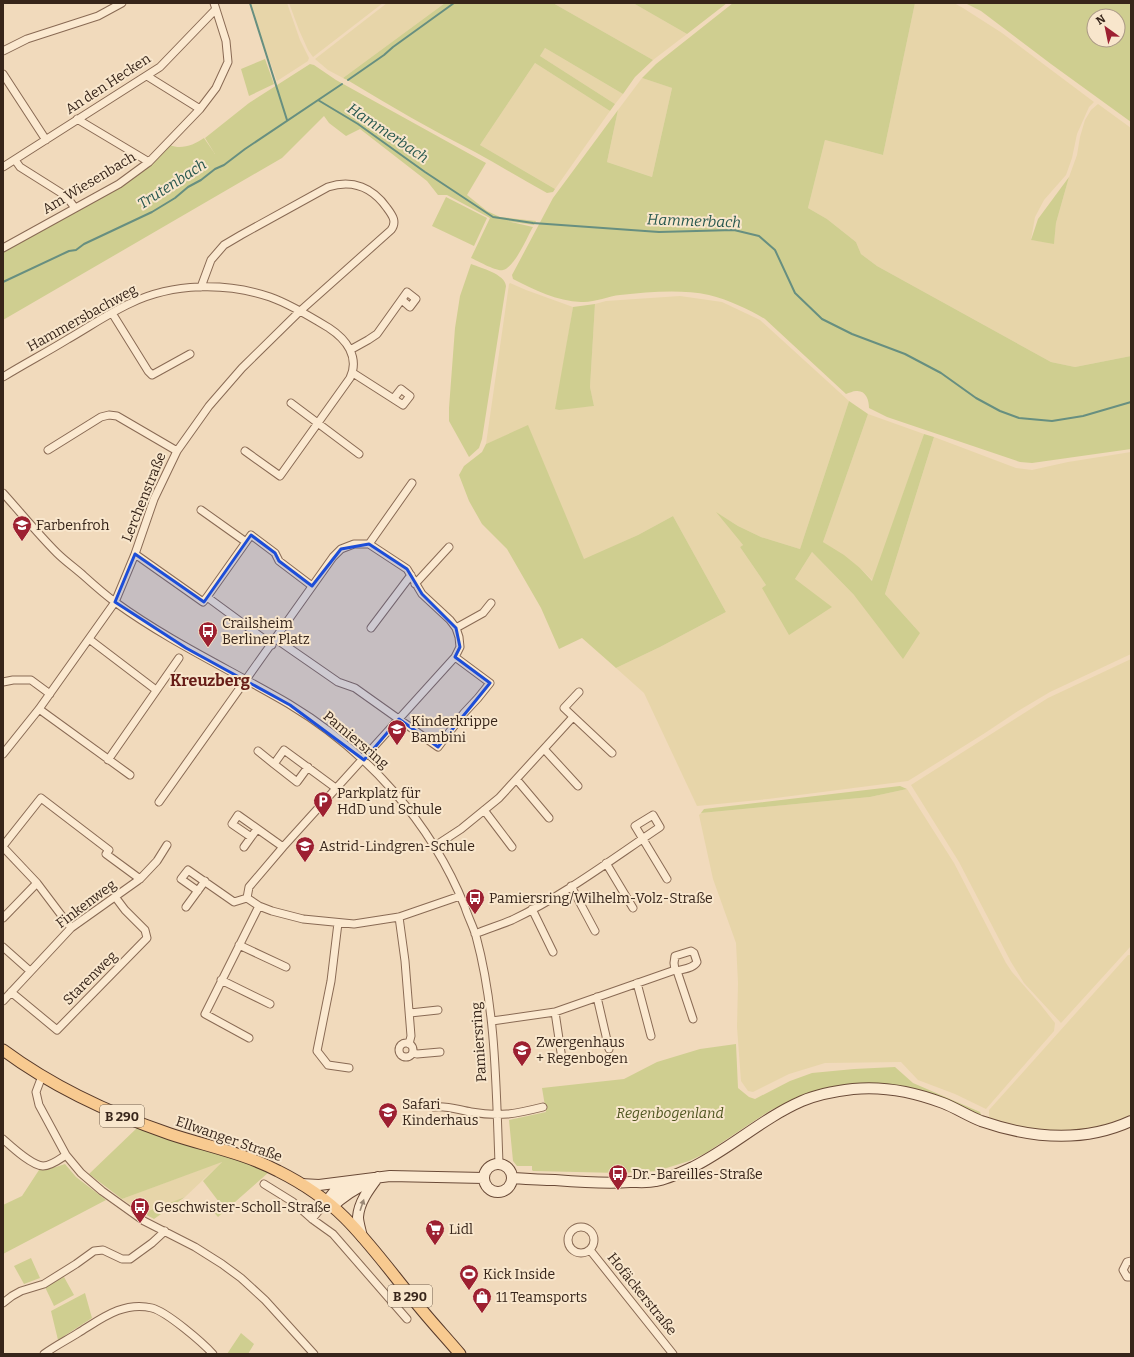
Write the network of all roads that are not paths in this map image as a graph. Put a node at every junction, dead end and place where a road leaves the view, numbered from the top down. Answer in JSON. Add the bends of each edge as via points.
{"nodes":[{"id":1,"x":122,"y":3,"type":"edge"},
{"id":2,"x":215,"y":6,"type":"edge"},
{"id":3,"x":3,"y":51,"type":"edge"},
{"id":4,"x":3,"y":74,"type":"edge"},
{"id":5,"x":147,"y":76,"type":"junction"},
{"id":6,"x":200,"y":109,"type":"junction"},
{"id":7,"x":77,"y":119,"type":"junction"},
{"id":8,"x":46,"y":140,"type":"junction"},
{"id":9,"x":15,"y":160,"type":"junction"},
{"id":10,"x":149,"y":162,"type":"junction"},
{"id":11,"x":3,"y":167,"type":"edge"},
{"id":12,"x":75,"y":208,"type":"junction"},
{"id":13,"x":4,"y":246,"type":"edge"},
{"id":14,"x":201,"y":287,"type":"junction"},
{"id":15,"x":402,"y":300,"type":"dead end"},
{"id":16,"x":299,"y":312,"type":"junction"},
{"id":17,"x":112,"y":313,"type":"junction"},
{"id":18,"x":350,"y":350,"type":"junction"},
{"id":19,"x":190,"y":354,"type":"dead end"},
{"id":20,"x":352,"y":373,"type":"junction"},
{"id":21,"x":3,"y":377,"type":"edge"},
{"id":22,"x":394,"y":398,"type":"dead end"},
{"id":23,"x":291,"y":403,"type":"dead end"},
{"id":24,"x":318,"y":423,"type":"junction"},
{"id":25,"x":48,"y":450,"type":"dead end"},
{"id":26,"x":177,"y":451,"type":"junction"},
{"id":27,"x":245,"y":451,"type":"dead end"},
{"id":28,"x":359,"y":454,"type":"dead end"},
{"id":29,"x":412,"y":483,"type":"dead end"},
{"id":30,"x":3,"y":493,"type":"edge"},
{"id":31,"x":201,"y":510,"type":"dead end"},
{"id":32,"x":246,"y":542,"type":"junction"},
{"id":33,"x":369,"y":544,"type":"junction"},
{"id":34,"x":448,"y":546,"type":"dead end"},
{"id":35,"x":135,"y":554,"type":"junction"},
{"id":36,"x":411,"y":575,"type":"junction"},
{"id":37,"x":415,"y":584,"type":"junction"},
{"id":38,"x":312,"y":586,"type":"junction"},
{"id":39,"x":207,"y":597,"type":"junction"},
{"id":40,"x":115,"y":602,"type":"junction"},
{"id":41,"x":491,"y":603,"type":"dead end"},
{"id":42,"x":371,"y":628,"type":"dead end"},
{"id":43,"x":456,"y":628,"type":"junction"},
{"id":44,"x":89,"y":639,"type":"junction"},
{"id":45,"x":274,"y":642,"type":"junction"},
{"id":46,"x":456,"y":657,"type":"junction"},
{"id":47,"x":179,"y":658,"type":"dead end"},
{"id":48,"x":246,"y":680,"type":"junction"},
{"id":49,"x":3,"y":682,"type":"edge"},
{"id":50,"x":156,"y":690,"type":"junction"},
{"id":51,"x":579,"y":692,"type":"dead end"},
{"id":52,"x":50,"y":694,"type":"junction"},
{"id":53,"x":39,"y":709,"type":"junction"},
{"id":54,"x":573,"y":717,"type":"junction"},
{"id":55,"x":399,"y":719,"type":"junction"},
{"id":56,"x":544,"y":749,"type":"junction"},
{"id":57,"x":258,"y":751,"type":"dead end"},
{"id":58,"x":3,"y":754,"type":"edge"},
{"id":59,"x":612,"y":754,"type":"dead end"},
{"id":60,"x":108,"y":760,"type":"junction"},
{"id":61,"x":364,"y":760,"type":"junction"},
{"id":62,"x":274,"y":764,"type":"junction"},
{"id":63,"x":308,"y":768,"type":"junction"},
{"id":64,"x":130,"y":776,"type":"dead end"},
{"id":65,"x":516,"y":780,"type":"junction"},
{"id":66,"x":578,"y":786,"type":"dead end"},
{"id":67,"x":337,"y":789,"type":"junction"},
{"id":68,"x":159,"y":802,"type":"dead end"},
{"id":69,"x":484,"y":810,"type":"junction"},
{"id":70,"x":549,"y":818,"type":"dead end"},
{"id":71,"x":258,"y":829,"type":"junction"},
{"id":72,"x":251,"y":837,"type":"junction"},
{"id":73,"x":642,"y":839,"type":"junction"},
{"id":74,"x":167,"y":845,"type":"dead end"},
{"id":75,"x":3,"y":846,"type":"edge"},
{"id":76,"x":434,"y":846,"type":"junction"},
{"id":77,"x":244,"y":847,"type":"dead end"},
{"id":78,"x":283,"y":847,"type":"junction"},
{"id":79,"x":512,"y":847,"type":"dead end"},
{"id":80,"x":606,"y":863,"type":"junction"},
{"id":81,"x":140,"y":879,"type":"junction"},
{"id":82,"x":668,"y":879,"type":"dead end"},
{"id":83,"x":205,"y":882,"type":"junction"},
{"id":84,"x":37,"y":883,"type":"junction"},
{"id":85,"x":571,"y":886,"type":"junction"},
{"id":86,"x":198,"y":891,"type":"junction"},
{"id":87,"x":460,"y":896,"type":"junction"},
{"id":88,"x":116,"y":898,"type":"junction"},
{"id":89,"x":247,"y":898,"type":"junction"},
{"id":90,"x":259,"y":906,"type":"junction"},
{"id":91,"x":186,"y":907,"type":"dead end"},
{"id":92,"x":633,"y":908,"type":"dead end"},
{"id":93,"x":532,"y":909,"type":"junction"},
{"id":94,"x":399,"y":917,"type":"junction"},
{"id":95,"x":3,"y":918,"type":"edge"},
{"id":96,"x":338,"y":923,"type":"junction"},
{"id":97,"x":72,"y":928,"type":"junction"},
{"id":98,"x":595,"y":931,"type":"dead end"},
{"id":99,"x":475,"y":934,"type":"junction"},
{"id":100,"x":239,"y":945,"type":"junction"},
{"id":101,"x":3,"y":947,"type":"edge"},
{"id":102,"x":553,"y":952,"type":"dead end"},
{"id":103,"x":286,"y":967,"type":"dead end"},
{"id":104,"x":30,"y":971,"type":"junction"},
{"id":105,"x":221,"y":980,"type":"junction"},
{"id":106,"x":637,"y":983,"type":"junction"},
{"id":107,"x":11,"y":992,"type":"junction"},
{"id":108,"x":597,"y":997,"type":"junction"},
{"id":109,"x":3,"y":1001,"type":"edge"},
{"id":110,"x":270,"y":1004,"type":"dead end"},
{"id":111,"x":438,"y":1010,"type":"dead end"},
{"id":112,"x":555,"y":1012,"type":"junction"},
{"id":113,"x":410,"y":1013,"type":"junction"},
{"id":114,"x":693,"y":1019,"type":"dead end"},
{"id":115,"x":492,"y":1021,"type":"junction"},
{"id":116,"x":651,"y":1036,"type":"dead end"},
{"id":117,"x":249,"y":1038,"type":"dead end"},
{"id":118,"x":409,"y":1044,"type":"junction"},
{"id":119,"x":3,"y":1050,"type":"edge"},
{"id":120,"x":609,"y":1050,"type":"dead end"},
{"id":121,"x":440,"y":1052,"type":"dead end"},
{"id":122,"x":413,"y":1053,"type":"junction"},
{"id":123,"x":562,"y":1059,"type":"dead end"},
{"id":124,"x":349,"y":1068,"type":"dead end"},
{"id":125,"x":42,"y":1076,"type":"junction"},
{"id":126,"x":434,"y":1107,"type":"dead end"},
{"id":127,"x":543,"y":1107,"type":"dead end"},
{"id":128,"x":497,"y":1115,"type":"junction"},
{"id":129,"x":1131,"y":1121,"type":"edge"},
{"id":130,"x":4,"y":1142,"type":"edge"},
{"id":131,"x":66,"y":1155,"type":"junction"},
{"id":132,"x":499,"y":1163,"type":"junction"},
{"id":133,"x":378,"y":1177,"type":"junction"},
{"id":134,"x":484,"y":1178,"type":"junction"},
{"id":135,"x":513,"y":1178,"type":"junction"},
{"id":136,"x":361,"y":1179,"type":"junction"},
{"id":137,"x":264,"y":1184,"type":"dead end"},
{"id":138,"x":301,"y":1184,"type":"junction"},
{"id":139,"x":329,"y":1205,"type":"junction"},
{"id":140,"x":312,"y":1219,"type":"junction"},
{"id":141,"x":165,"y":1231,"type":"junction"},
{"id":142,"x":362,"y":1236,"type":"junction"},
{"id":143,"x":590,"y":1250,"type":"dead end"},
{"id":144,"x":1131,"y":1261,"type":"edge"},
{"id":145,"x":1131,"y":1277,"type":"edge"},
{"id":146,"x":3,"y":1304,"type":"edge"},
{"id":147,"x":407,"y":1319,"type":"dead end"},
{"id":148,"x":44,"y":1354,"type":"edge"},
{"id":149,"x":213,"y":1354,"type":"edge"},
{"id":150,"x":314,"y":1354,"type":"edge"},
{"id":151,"x":460,"y":1354,"type":"edge"},
{"id":152,"x":673,"y":1354,"type":"edge"}],
"edges":[{"from":1,"to":3,"type":"street","via":[[98,16],[27,39]]},
{"from":2,"to":5,"type":"street","name":"An den Hecken","via":[[160,67]]},
{"from":2,"to":6,"type":"street","name":"Am Wiesenbach","via":[[226,41],[228,62],[216,88]]},
{"from":4,"to":8,"type":"street"},
{"from":5,"to":6,"type":"street"},
{"from":5,"to":7,"type":"street","name":"An den Hecken"},
{"from":6,"to":10,"type":"street","name":"Am Wiesenbach"},
{"from":7,"to":8,"type":"street","name":"An den Hecken"},
{"from":7,"to":10,"type":"street"},
{"from":8,"to":9,"type":"street","name":"An den Hecken"},
{"from":9,"to":11,"type":"street","name":"An den Hecken"},
{"from":9,"to":12,"type":"street","via":[[20,167],[66,196]]},
{"from":10,"to":12,"type":"street","name":"Am Wiesenbach","via":[[119,184]]},
{"from":12,"to":13,"type":"street","name":"Am Wiesenbach"},
{"from":14,"to":16,"type":"street","name":"Hammersbachweg","via":[[232,289],[269,297]]},
{"from":14,"to":16,"type":"street","name":"Lerchenstraße","via":[[212,260],[224,245],[321,191],[342,184],[373,192],[394,219],[394,226]]},
{"from":14,"to":17,"type":"street","name":"Hammersbachweg","via":[[169,290],[132,302]]},
{"from":15,"to":18,"type":"street","via":[[377,334]]},
{"from":16,"to":18,"type":"street","name":"Hammersbachweg","via":[[334,332]]},
{"from":16,"to":26,"type":"street","name":"Lerchenstraße","via":[[242,368],[209,406]]},
{"from":17,"to":19,"type":"street","via":[[152,375]]},
{"from":17,"to":21,"type":"street","name":"Hammersbachweg"},
{"from":18,"to":20,"type":"street","via":[[353,360]]},
{"from":20,"to":22,"type":"street"},
{"from":20,"to":24,"type":"street"},
{"from":23,"to":24,"type":"street"},
{"from":24,"to":27,"type":"street","via":[[280,476]]},
{"from":24,"to":28,"type":"street"},
{"from":25,"to":26,"type":"street","via":[[101,417],[109,415],[117,416]]},
{"from":26,"to":35,"type":"street","name":"Lerchenstraße","via":[[154,499]]},
{"from":29,"to":33,"type":"street"},
{"from":30,"to":40,"type":"street","name":"Pamiersring","via":[[58,554]]},
{"from":31,"to":32,"type":"street"},
{"from":32,"to":38,"type":"street","via":[[251,535]]},
{"from":32,"to":39,"type":"street"},
{"from":33,"to":36,"type":"street","via":[[407,569]]},
{"from":33,"to":38,"type":"street","via":[[354,544],[341,549]]},
{"from":34,"to":37,"type":"street"},
{"from":35,"to":39,"type":"street","via":[[203,602]]},
{"from":35,"to":40,"type":"street","name":"Lerchenstraße"},
{"from":36,"to":37,"type":"street"},
{"from":36,"to":42,"type":"street"},
{"from":37,"to":43,"type":"street"},
{"from":38,"to":45,"type":"street"},
{"from":39,"to":45,"type":"street"},
{"from":40,"to":44,"type":"street","name":"Lerchenstraße"},
{"from":40,"to":48,"type":"street","name":"Pamiersring","via":[[186,648]]},
{"from":41,"to":43,"type":"street","via":[[483,613]]},
{"from":43,"to":46,"type":"street","via":[[460,648]]},
{"from":44,"to":50,"type":"street"},
{"from":44,"to":52,"type":"street","name":"Lerchenstraße"},
{"from":45,"to":48,"type":"street"},
{"from":45,"to":55,"type":"street","via":[[338,682],[355,688]]},
{"from":46,"to":55,"type":"street"},
{"from":46,"to":55,"type":"street","via":[[490,683],[438,747]]},
{"from":47,"to":50,"type":"street"},
{"from":48,"to":61,"type":"street","name":"Pamiersring","via":[[290,705]]},
{"from":48,"to":68,"type":"street"},
{"from":49,"to":52,"type":"street","via":[[31,680]]},
{"from":50,"to":60,"type":"street"},
{"from":51,"to":54,"type":"street","via":[[564,708]]},
{"from":52,"to":53,"type":"street","name":"Lerchenstraße"},
{"from":53,"to":58,"type":"street","name":"Lerchenstraße"},
{"from":53,"to":60,"type":"street"},
{"from":54,"to":56,"type":"street"},
{"from":54,"to":59,"type":"street"},
{"from":55,"to":61,"type":"street"},
{"from":56,"to":65,"type":"street"},
{"from":56,"to":66,"type":"street"},
{"from":57,"to":62,"type":"street"},
{"from":60,"to":64,"type":"street"},
{"from":61,"to":67,"type":"street"},
{"from":61,"to":76,"type":"street","name":"Pamiersring","via":[[415,816]]},
{"from":62,"to":63,"type":"street","via":[[297,782]]},
{"from":62,"to":63,"type":"street","via":[[284,750]]},
{"from":63,"to":67,"type":"street"},
{"from":65,"to":69,"type":"street"},
{"from":65,"to":70,"type":"street"},
{"from":67,"to":78,"type":"street"},
{"from":69,"to":76,"type":"street"},
{"from":69,"to":79,"type":"street"},
{"from":71,"to":72,"type":"street"},
{"from":71,"to":72,"type":"street","via":[[238,815],[232,824]]},
{"from":71,"to":78,"type":"street"},
{"from":72,"to":77,"type":"street"},
{"from":73,"to":73,"type":"street","via":[[660,827],[653,815],[635,826]]},
{"from":73,"to":80,"type":"street"},
{"from":73,"to":82,"type":"street"},
{"from":74,"to":81,"type":"street","name":"Finkenweg","via":[[157,861]]},
{"from":75,"to":81,"type":"street","via":[[41,798],[109,850],[106,854]]},
{"from":75,"to":84,"type":"street"},
{"from":76,"to":87,"type":"street","name":"Pamiersring"},
{"from":78,"to":89,"type":"street","via":[[249,887]]},
{"from":80,"to":85,"type":"street"},
{"from":80,"to":92,"type":"street"},
{"from":81,"to":88,"type":"street","name":"Finkenweg"},
{"from":83,"to":86,"type":"street"},
{"from":83,"to":86,"type":"street","via":[[188,870],[181,879]]},
{"from":83,"to":89,"type":"street","via":[[234,902]]},
{"from":84,"to":95,"type":"street"},
{"from":84,"to":97,"type":"street"},
{"from":85,"to":93,"type":"street"},
{"from":85,"to":98,"type":"street"},
{"from":86,"to":91,"type":"street"},
{"from":87,"to":94,"type":"street"},
{"from":87,"to":99,"type":"street","name":"Pamiersring"},
{"from":88,"to":97,"type":"street","name":"Finkenweg"},
{"from":88,"to":107,"type":"street","name":"Starenweg","via":[[145,930],[147,938],[56,1030]]},
{"from":89,"to":90,"type":"street"},
{"from":90,"to":96,"type":"street","via":[[303,919]]},
{"from":90,"to":100,"type":"street"},
{"from":93,"to":99,"type":"street","via":[[512,920]]},
{"from":93,"to":102,"type":"street"},
{"from":94,"to":96,"type":"street","via":[[354,924]]},
{"from":94,"to":113,"type":"street"},
{"from":96,"to":124,"type":"street","via":[[331,981],[317,1051],[328,1065]]},
{"from":97,"to":104,"type":"street","name":"Finkenweg"},
{"from":99,"to":115,"type":"street","name":"Pamiersring"},
{"from":100,"to":103,"type":"street"},
{"from":100,"to":105,"type":"street"},
{"from":101,"to":104,"type":"street"},
{"from":104,"to":107,"type":"street","name":"Finkenweg"},
{"from":105,"to":110,"type":"street"},
{"from":105,"to":117,"type":"street","via":[[204,1014]]},
{"from":106,"to":108,"type":"street"},
{"from":106,"to":114,"type":"street","via":[[676,967]]},
{"from":106,"to":116,"type":"street"},
{"from":107,"to":109,"type":"street","name":"Finkenweg"},
{"from":108,"to":112,"type":"street"},
{"from":108,"to":120,"type":"street"},
{"from":111,"to":113,"type":"street"},
{"from":112,"to":115,"type":"street"},
{"from":112,"to":123,"type":"street"},
{"from":113,"to":118,"type":"street","via":[[412,1036]]},
{"from":115,"to":128,"type":"street","name":"Pamiersring"},
{"from":118,"to":122,"type":"street"},
{"from":118,"to":122,"type":"street","via":[[401,1046],[400,1053],[405,1057]]},
{"from":119,"to":125,"type":"main road","name":"Ellwanger Straße","number":"B 290"},
{"from":121,"to":122,"type":"street"},
{"from":125,"to":131,"type":"street","via":[[36,1092],[39,1105]]},
{"from":125,"to":138,"type":"main road","name":"Ellwanger Straße","number":"B 290","via":[[94,1104],[134,1121],[255,1161]]},
{"from":126,"to":128,"type":"street"},
{"from":127,"to":128,"type":"street","via":[[521,1113]]},
{"from":128,"to":132,"type":"street","name":"Pamiersring"},
{"from":129,"to":135,"type":"main road","via":[[1095,1133],[1044,1136],[1017,1132],[916,1095],[889,1089],[853,1089],[827,1093],[803,1101],[774,1116],[708,1159],[657,1181],[615,1183]]},
{"from":130,"to":131,"type":"street","via":[[30,1161],[43,1166]]},
{"from":131,"to":141,"type":"street","via":[[81,1173],[102,1191],[144,1222]]},
{"from":132,"to":134,"type":"main road","via":[[486,1169]]},
{"from":132,"to":135,"type":"main road","via":[[510,1169]]},
{"from":133,"to":134,"type":"main road"},
{"from":133,"to":136,"type":"main road"},
{"from":133,"to":139,"type":"main road"},
{"from":142,"to":133,"type":"main road","one_way":true,"via":[[358,1219],[360,1206]]},
{"from":134,"to":135,"type":"main road","via":[[490,1190],[499,1192],[507,1189]]},
{"from":136,"to":138,"type":"main road","via":[[319,1185]]},
{"from":136,"to":139,"type":"main road","via":[[334,1192]]},
{"from":137,"to":140,"type":"street","via":[[293,1202]]},
{"from":138,"to":139,"type":"main road","name":"Ellwanger Straße","number":"B 290"},
{"from":139,"to":140,"type":"street"},
{"from":139,"to":142,"type":"main road","name":"Ellwanger Straße","number":"B 290"},
{"from":140,"to":147,"type":"street","via":[[333,1234]]},
{"from":141,"to":146,"type":"street","via":[[130,1260],[103,1250],[94,1251],[44,1284],[21,1291]]},
{"from":141,"to":150,"type":"street","via":[[241,1278],[265,1300]]},
{"from":142,"to":151,"type":"main road","name":"Ellwanger Straße","number":"B 290"},
{"from":143,"to":152,"type":"street","name":"Hofäckerstraße"},
{"from":144,"to":145,"type":"street","via":[[1127,1262],[1123,1270],[1127,1277]]},
{"from":148,"to":149,"type":"street","via":[[110,1313],[125,1308],[141,1307],[153,1308],[169,1318],[202,1342]]}]}
